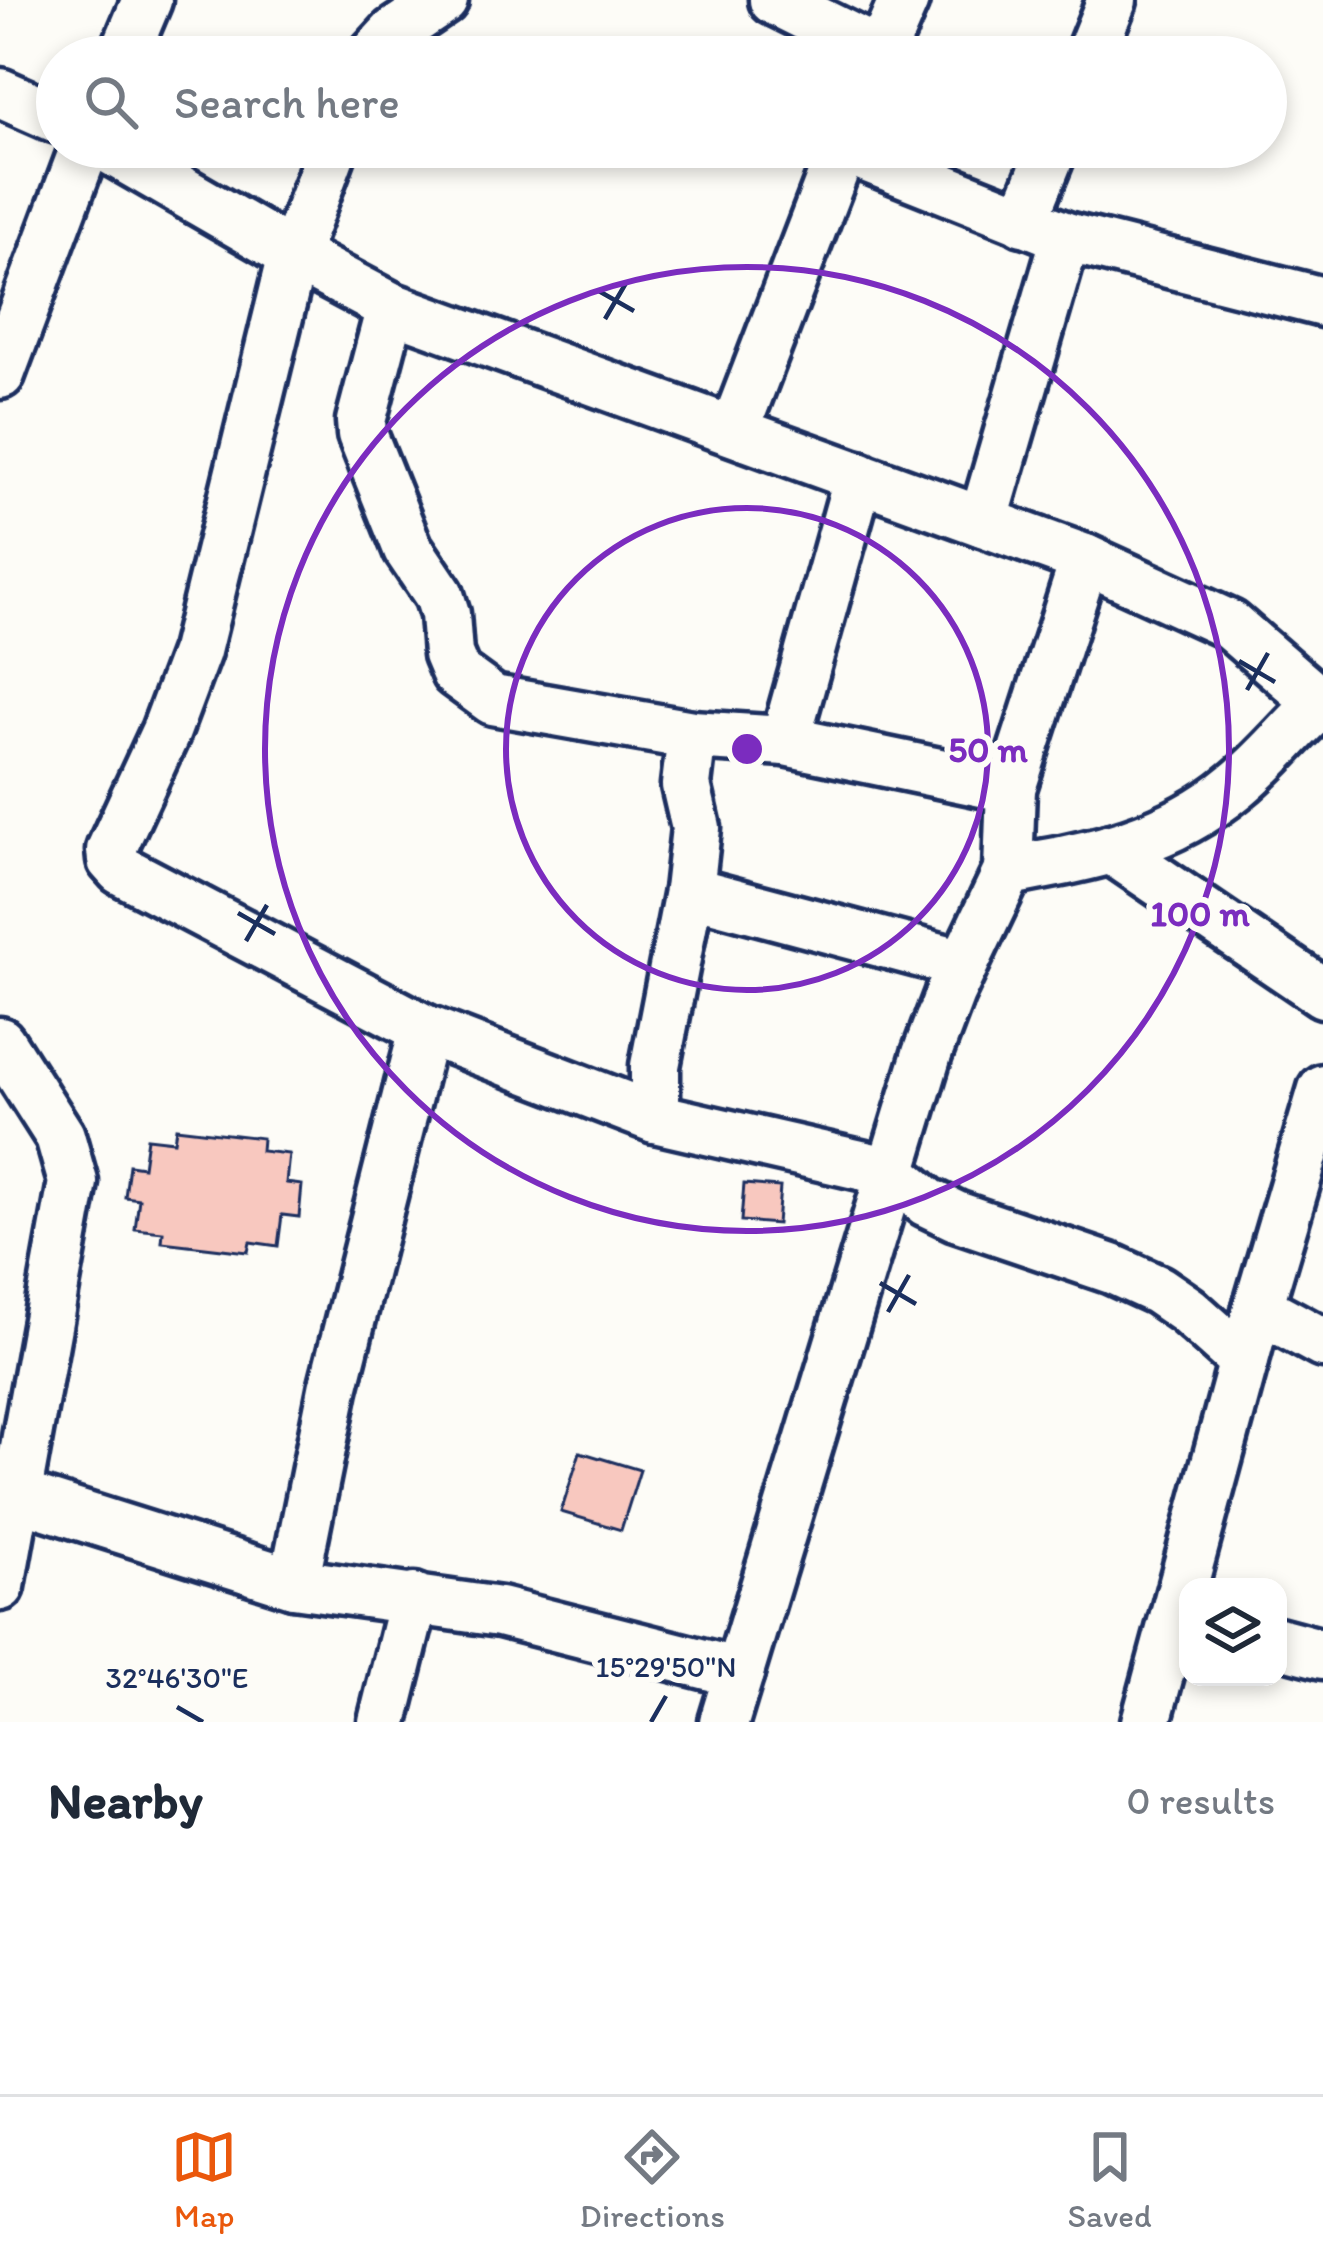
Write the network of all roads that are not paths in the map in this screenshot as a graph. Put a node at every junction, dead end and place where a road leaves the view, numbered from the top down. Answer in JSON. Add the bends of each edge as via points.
{"nodes":[{"id":1,"x":148,"y":0,"type":"edge"},
{"id":2,"x":443,"y":0,"type":"edge"},
{"id":3,"x":774,"y":0,"type":"edge"},
{"id":4,"x":904,"y":0,"type":"edge"},
{"id":5,"x":1112,"y":0,"type":"edge"},
{"id":6,"x":132,"y":36,"type":"edge"},
{"id":7,"x":391,"y":36,"type":"edge"},
{"id":8,"x":843,"y":36,"type":"edge"},
{"id":9,"x":888,"y":36,"type":"edge"},
{"id":10,"x":1097,"y":36,"type":"edge"},
{"id":11,"x":0,"y":93,"type":"edge"},
{"id":12,"x":36,"y":109,"type":"edge"},
{"id":13,"x":77,"y":168,"type":"edge"},
{"id":14,"x":142,"y":168,"type":"edge"},
{"id":15,"x":325,"y":168,"type":"edge"},
{"id":16,"x":835,"y":168,"type":"edge"},
{"id":17,"x":895,"y":168,"type":"edge"},
{"id":18,"x":1051,"y":168,"type":"edge"},
{"id":19,"x":1045,"y":229,"type":"junction"},
{"id":20,"x":293,"y":255,"type":"junction"},
{"id":21,"x":1323,"y":302,"type":"edge"},
{"id":22,"x":391,"y":307,"type":"junction"},
{"id":23,"x":0,"y":374,"type":"edge"},
{"id":24,"x":734,"y":431,"type":"junction"},
{"id":25,"x":859,"y":476,"type":"junction"},
{"id":26,"x":983,"y":522,"type":"junction"},
{"id":27,"x":1085,"y":559,"type":"junction"},
{"id":28,"x":1322,"y":702,"type":"edge"},
{"id":29,"x":692,"y":736,"type":"junction"},
{"id":30,"x":785,"y":741,"type":"junction"},
{"id":31,"x":1012,"y":788,"type":"junction"},
{"id":32,"x":1111,"y":849,"type":"junction"},
{"id":33,"x":1007,"y":871,"type":"junction"},
{"id":34,"x":689,"y":891,"type":"junction"},
{"id":35,"x":964,"y":964,"type":"junction"},
{"id":36,"x":1321,"y":985,"type":"edge"},
{"id":37,"x":424,"y":1029,"type":"junction"},
{"id":38,"x":0,"y":1042,"type":"edge"},
{"id":39,"x":1323,"y":1090,"type":"edge"},
{"id":40,"x":656,"y":1118,"type":"junction"},
{"id":41,"x":891,"y":1172,"type":"junction"},
{"id":42,"x":1258,"y":1308,"type":"junction"},
{"id":43,"x":1323,"y":1343,"type":"edge"},
{"id":44,"x":1244,"y":1361,"type":"junction"},
{"id":45,"x":9,"y":1494,"type":"edge"},
{"id":46,"x":1191,"y":1578,"type":"edge"},
{"id":47,"x":294,"y":1583,"type":"junction"},
{"id":48,"x":0,"y":1586,"type":"edge"},
{"id":49,"x":414,"y":1598,"type":"junction"},
{"id":50,"x":1179,"y":1625,"type":"edge"},
{"id":51,"x":1287,"y":1644,"type":"edge"},
{"id":52,"x":1323,"y":1654,"type":"edge"},
{"id":53,"x":739,"y":1673,"type":"junction"},
{"id":54,"x":383,"y":1722,"type":"edge"},
{"id":55,"x":724,"y":1722,"type":"edge"},
{"id":56,"x":1146,"y":1722,"type":"edge"}],
"edges":[{"from":1,"to":6,"type":"street"},
{"from":2,"to":7,"type":"street"},
{"from":3,"to":8,"type":"street"},
{"from":4,"to":9,"type":"street"},
{"from":5,"to":10,"type":"street"},
{"from":11,"to":12,"type":"street"},
{"from":13,"to":23,"type":"street"},
{"from":14,"to":20,"type":"street"},
{"from":15,"to":20,"type":"street"},
{"from":16,"to":24,"type":"street"},
{"from":17,"to":19,"type":"street"},
{"from":18,"to":19,"type":"street"},
{"from":19,"to":21,"type":"street"},
{"from":19,"to":26,"type":"street"},
{"from":20,"to":22,"type":"street"},
{"from":20,"to":37,"type":"street","via":[[196,651],[112,860]]},
{"from":22,"to":24,"type":"street"},
{"from":22,"to":29,"type":"street","via":[[362,434],[408,549],[439,596],[456,673],[493,700]]},
{"from":24,"to":25,"type":"street"},
{"from":25,"to":26,"type":"street"},
{"from":25,"to":30,"type":"street"},
{"from":26,"to":27,"type":"street"},
{"from":27,"to":28,"type":"street","via":[[1230,626]]},
{"from":27,"to":31,"type":"street"},
{"from":28,"to":32,"type":"street","via":[[1207,808],[1154,838]]},
{"from":29,"to":30,"type":"street"},
{"from":29,"to":34,"type":"street"},
{"from":30,"to":31,"type":"street"},
{"from":31,"to":33,"type":"street"},
{"from":32,"to":33,"type":"street"},
{"from":32,"to":36,"type":"street"},
{"from":33,"to":35,"type":"street"},
{"from":34,"to":35,"type":"street"},
{"from":34,"to":40,"type":"street","via":[[655,1066]]},
{"from":35,"to":41,"type":"street"},
{"from":37,"to":40,"type":"street"},
{"from":37,"to":47,"type":"street","via":[[333,1389]]},
{"from":38,"to":45,"type":"street","via":[[60,1136],[73,1182]]},
{"from":39,"to":42,"type":"street"},
{"from":40,"to":41,"type":"street"},
{"from":41,"to":44,"type":"street","via":[[956,1216],[1157,1290]]},
{"from":41,"to":53,"type":"street"},
{"from":42,"to":43,"type":"street"},
{"from":42,"to":44,"type":"street"},
{"from":44,"to":46,"type":"street"},
{"from":45,"to":47,"type":"street"},
{"from":45,"to":48,"type":"street"},
{"from":47,"to":49,"type":"street"},
{"from":49,"to":53,"type":"street"},
{"from":49,"to":54,"type":"street"},
{"from":50,"to":56,"type":"street"},
{"from":51,"to":52,"type":"street"},
{"from":53,"to":55,"type":"street"}]}
